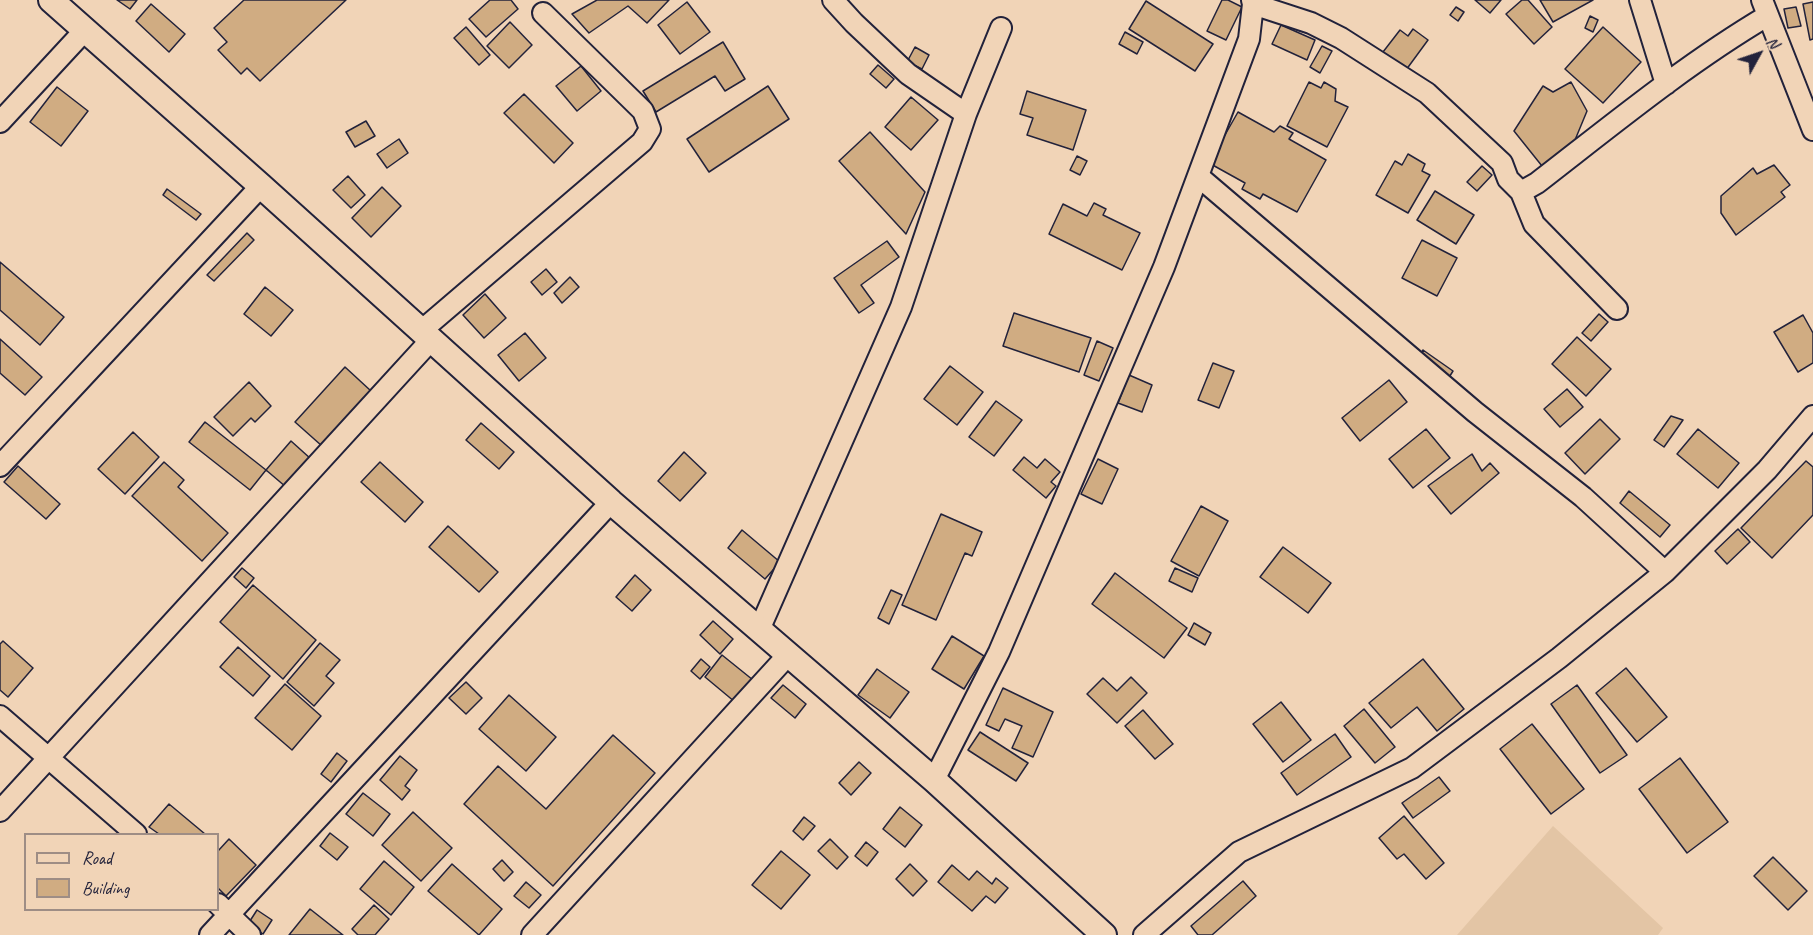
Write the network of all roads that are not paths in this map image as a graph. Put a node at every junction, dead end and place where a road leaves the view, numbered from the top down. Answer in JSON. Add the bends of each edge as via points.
{"nodes":[{"id":1,"x":51,"y":0,"type":"edge"},
{"id":2,"x":833,"y":0,"type":"edge"},
{"id":3,"x":1641,"y":0,"type":"edge"},
{"id":4,"x":1252,"y":2,"type":"edge"},
{"id":5,"x":1764,"y":8,"type":"edge"},
{"id":6,"x":543,"y":13,"type":"dead end"},
{"id":7,"x":1001,"y":28,"type":"dead end"},
{"id":8,"x":86,"y":29,"type":"junction"},
{"id":9,"x":1666,"y":84,"type":"junction"},
{"id":10,"x":966,"y":114,"type":"junction"},
{"id":11,"x":0,"y":122,"type":"edge"},
{"id":12,"x":1813,"y":130,"type":"edge"},
{"id":13,"x":1198,"y":176,"type":"junction"},
{"id":14,"x":261,"y":186,"type":"junction"},
{"id":15,"x":1521,"y":192,"type":"junction"},
{"id":16,"x":1617,"y":309,"type":"dead end"},
{"id":17,"x":426,"y":336,"type":"junction"},
{"id":18,"x":1812,"y":421,"type":"edge"},
{"id":19,"x":0,"y":466,"type":"edge"},
{"id":20,"x":611,"y":502,"type":"junction"},
{"id":21,"x":1665,"y":573,"type":"junction"},
{"id":22,"x":759,"y":630,"type":"junction"},
{"id":23,"x":788,"y":655,"type":"junction"},
{"id":24,"x":0,"y":716,"type":"edge"},
{"id":25,"x":48,"y":760,"type":"junction"},
{"id":26,"x":934,"y":780,"type":"junction"},
{"id":27,"x":0,"y":811,"type":"edge"},
{"id":28,"x":135,"y":833,"type":"edge"},
{"id":29,"x":224,"y":909,"type":"edge"},
{"id":30,"x":210,"y":935,"type":"edge"},
{"id":31,"x":250,"y":935,"type":"edge"},
{"id":32,"x":532,"y":935,"type":"edge"},
{"id":33,"x":1104,"y":935,"type":"edge"},
{"id":34,"x":1144,"y":935,"type":"edge"}],
"edges":[{"from":1,"to":8,"type":"street"},
{"from":2,"to":10,"type":"street","via":[[908,74]]},
{"from":3,"to":9,"type":"street"},
{"from":4,"to":13,"type":"street","via":[[1249,39]]},
{"from":4,"to":15,"type":"street","via":[[1341,38],[1427,93],[1502,163],[1508,179]]},
{"from":5,"to":9,"type":"street","via":[[1735,35]]},
{"from":5,"to":12,"type":"street"},
{"from":6,"to":17,"type":"street","via":[[643,111],[650,129],[642,142]]},
{"from":7,"to":10,"type":"street"},
{"from":8,"to":11,"type":"street"},
{"from":8,"to":14,"type":"street"},
{"from":9,"to":15,"type":"street"},
{"from":10,"to":22,"type":"street","via":[[901,307]]},
{"from":13,"to":21,"type":"street","via":[[1467,405],[1583,497]]},
{"from":13,"to":26,"type":"street","via":[[1164,267],[999,651]]},
{"from":14,"to":17,"type":"street"},
{"from":14,"to":19,"type":"street"},
{"from":15,"to":16,"type":"street","via":[[1534,224]]},
{"from":17,"to":20,"type":"street"},
{"from":17,"to":25,"type":"street"},
{"from":18,"to":21,"type":"street"},
{"from":20,"to":22,"type":"street"},
{"from":20,"to":29,"type":"street"},
{"from":21,"to":34,"type":"street","via":[[1412,768],[1239,852]]},
{"from":22,"to":23,"type":"street"},
{"from":23,"to":26,"type":"street"},
{"from":23,"to":32,"type":"street"},
{"from":24,"to":25,"type":"street"},
{"from":25,"to":27,"type":"street"},
{"from":25,"to":28,"type":"street"},
{"from":26,"to":33,"type":"street"},
{"from":29,"to":30,"type":"street"},
{"from":29,"to":31,"type":"street"}]}
